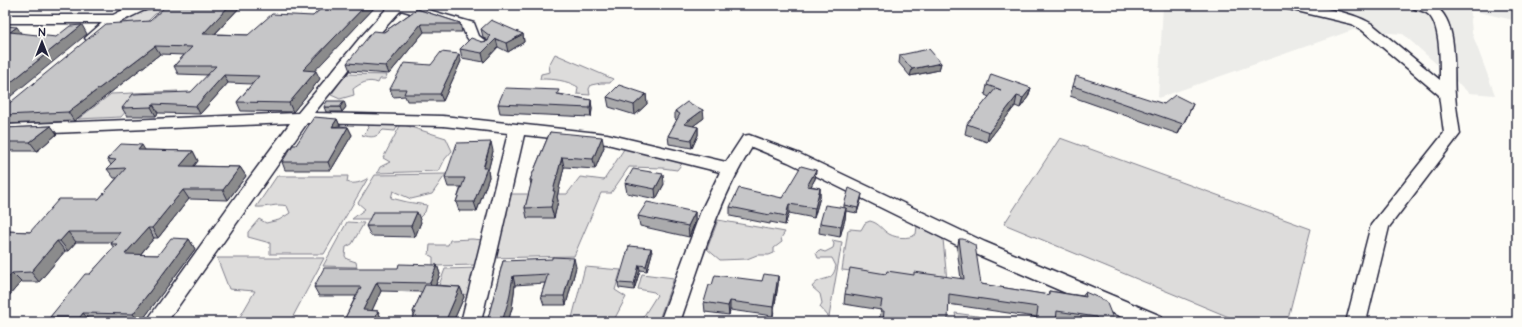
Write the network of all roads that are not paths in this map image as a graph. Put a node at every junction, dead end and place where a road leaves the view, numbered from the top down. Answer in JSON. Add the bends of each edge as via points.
{"nodes":[{"id":1,"x":144,"y":5,"type":"edge"},
{"id":2,"x":148,"y":5,"type":"edge"},
{"id":3,"x":397,"y":5,"type":"edge"},
{"id":4,"x":1289,"y":5,"type":"edge"},
{"id":5,"x":1416,"y":5,"type":"edge"},
{"id":6,"x":5,"y":19,"type":"edge"},
{"id":7,"x":115,"y":19,"type":"junction"},
{"id":8,"x":84,"y":45,"type":"edge"},
{"id":9,"x":484,"y":45,"type":"edge"},
{"id":10,"x":1447,"y":94,"type":"junction"},
{"id":11,"x":302,"y":118,"type":"junction"},
{"id":12,"x":5,"y":130,"type":"edge"},
{"id":13,"x":517,"y":130,"type":"junction"},
{"id":14,"x":730,"y":169,"type":"junction"},
{"id":15,"x":156,"y":322,"type":"edge"},
{"id":16,"x":471,"y":322,"type":"edge"},
{"id":17,"x":670,"y":322,"type":"edge"},
{"id":18,"x":1154,"y":322,"type":"edge"},
{"id":19,"x":1356,"y":322,"type":"edge"}],
"edges":[{"from":1,"to":2,"type":"street"},
{"from":1,"to":7,"type":"street"},
{"from":3,"to":9,"type":"street","via":[[469,26],[473,38]]},
{"from":3,"to":11,"type":"street","via":[[364,41]]},
{"from":4,"to":10,"type":"street","via":[[1357,21]]},
{"from":5,"to":10,"type":"street","via":[[1433,10],[1438,17],[1447,49]]},
{"from":6,"to":7,"type":"street"},
{"from":7,"to":8,"type":"street"},
{"from":10,"to":19,"type":"street","via":[[1452,134],[1380,225]]},
{"from":11,"to":12,"type":"street"},
{"from":11,"to":13,"type":"street","via":[[443,121]]},
{"from":11,"to":15,"type":"street"},
{"from":13,"to":14,"type":"street","via":[[607,139]]},
{"from":13,"to":16,"type":"street"},
{"from":14,"to":17,"type":"street","via":[[710,211]]},
{"from":14,"to":18,"type":"street","via":[[749,140],[794,158],[978,247]]}]}
